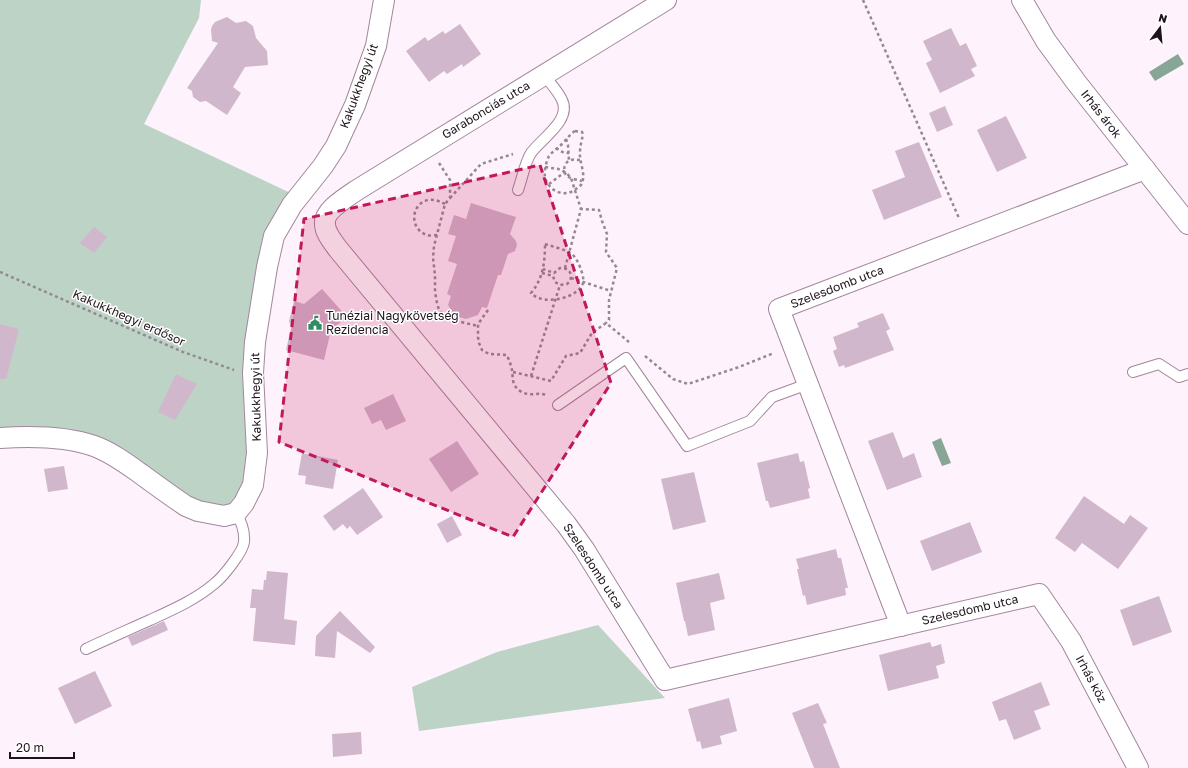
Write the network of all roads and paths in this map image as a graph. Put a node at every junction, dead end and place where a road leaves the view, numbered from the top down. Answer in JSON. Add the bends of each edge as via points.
{"nodes":[{"id":1,"x":384,"y":0,"type":"edge"},
{"id":2,"x":666,"y":0,"type":"edge"},
{"id":3,"x":863,"y":0,"type":"edge"},
{"id":4,"x":1022,"y":0,"type":"edge"},
{"id":5,"x":544,"y":75,"type":"junction"},
{"id":6,"x":566,"y":139,"type":"junction"},
{"id":7,"x":536,"y":146,"type":"junction"},
{"id":8,"x":427,"y":147,"type":"junction"},
{"id":9,"x":556,"y":148,"type":"junction"},
{"id":10,"x":569,"y":153,"type":"junction"},
{"id":11,"x":580,"y":160,"type":"junction"},
{"id":12,"x":569,"y":161,"type":"junction"},
{"id":13,"x":541,"y":167,"type":"dead end"},
{"id":14,"x":545,"y":168,"type":"junction"},
{"id":15,"x":1145,"y":169,"type":"junction"},
{"id":16,"x":565,"y":171,"type":"junction"},
{"id":17,"x":571,"y":178,"type":"junction"},
{"id":18,"x":582,"y":181,"type":"junction"},
{"id":19,"x":549,"y":184,"type":"junction"},
{"id":20,"x":518,"y":190,"type":"dead end"},
{"id":21,"x":576,"y":190,"type":"junction"},
{"id":22,"x":450,"y":198,"type":"junction"},
{"id":23,"x":445,"y":204,"type":"junction"},
{"id":24,"x":581,"y":209,"type":"junction"},
{"id":25,"x":1188,"y":224,"type":"edge"},
{"id":26,"x":328,"y":234,"type":"joint"},
{"id":27,"x":437,"y":235,"type":"junction"},
{"id":28,"x":968,"y":237,"type":"junction"},
{"id":29,"x":569,"y":253,"type":"junction"},
{"id":30,"x":565,"y":268,"type":"junction"},
{"id":31,"x":543,"y":271,"type":"junction"},
{"id":32,"x":0,"y":272,"type":"edge"},
{"id":33,"x":571,"y":278,"type":"junction"},
{"id":34,"x":583,"y":282,"type":"junction"},
{"id":35,"x":560,"y":285,"type":"junction"},
{"id":36,"x":611,"y":291,"type":"junction"},
{"id":37,"x":556,"y":300,"type":"junction"},
{"id":38,"x":488,"y":310,"type":"dead end"},
{"id":39,"x":606,"y":323,"type":"junction"},
{"id":40,"x":478,"y":326,"type":"junction"},
{"id":41,"x":629,"y":342,"type":"dead end"},
{"id":42,"x":641,"y":352,"type":"dead end"},
{"id":43,"x":778,"y":352,"type":"dead end"},
{"id":44,"x":513,"y":372,"type":"junction"},
{"id":45,"x":1133,"y":372,"type":"dead end"},
{"id":46,"x":253,"y":373,"type":"junction"},
{"id":47,"x":1188,"y":374,"type":"edge"},
{"id":48,"x":531,"y":376,"type":"junction"},
{"id":49,"x":808,"y":384,"type":"junction"},
{"id":50,"x":558,"y":405,"type":"joint"},
{"id":51,"x":0,"y":438,"type":"edge"},
{"id":52,"x":236,"y":513,"type":"junction"},
{"id":53,"x":1039,"y":594,"type":"joint"},
{"id":54,"x":901,"y":626,"type":"junction"},
{"id":55,"x":86,"y":649,"type":"dead end"},
{"id":56,"x":1138,"y":768,"type":"edge"}],
"edges":[{"from":1,"to":46,"type":"street","name":"Kakukkhegyi út","via":[[376,46],[355,106],[336,146],[292,205],[274,236],[255,342]]},
{"from":2,"to":5,"type":"street","name":"Garabonciás utca"},
{"from":3,"to":28,"type":"path"},
{"from":4,"to":15,"type":"street","name":"Irhás árok","via":[[1046,41]]},
{"from":5,"to":7,"type":"lane","via":[[563,100],[564,110],[556,126]]},
{"from":5,"to":8,"type":"street","name":"Garabonciás utca"},
{"from":6,"to":9,"type":"path"},
{"from":6,"to":10,"type":"path"},
{"from":6,"to":11,"type":"path","via":[[576,131],[582,132]]},
{"from":7,"to":20,"type":"lane","via":[[530,155]]},
{"from":7,"to":22,"type":"path","via":[[481,164]]},
{"from":8,"to":22,"type":"path","via":[[450,180]]},
{"from":8,"to":26,"type":"street","name":"Garabonciás utca","via":[[338,203],[327,215],[324,223]]},
{"from":9,"to":10,"type":"path"},
{"from":9,"to":14,"type":"path"},
{"from":10,"to":12,"type":"path"},
{"from":11,"to":12,"type":"path"},
{"from":11,"to":18,"type":"path"},
{"from":12,"to":16,"type":"path"},
{"from":13,"to":14,"type":"path"},
{"from":14,"to":16,"type":"path"},
{"from":14,"to":19,"type":"path","via":[[545,177]]},
{"from":15,"to":25,"type":"street","name":"Irhás árok"},
{"from":15,"to":28,"type":"street","name":"Szelesdomb utca"},
{"from":16,"to":17,"type":"path"},
{"from":16,"to":19,"type":"path"},
{"from":17,"to":18,"type":"path"},
{"from":17,"to":21,"type":"path"},
{"from":18,"to":21,"type":"path"},
{"from":19,"to":21,"type":"path","via":[[562,194]]},
{"from":21,"to":24,"type":"path"},
{"from":22,"to":23,"type":"path"},
{"from":23,"to":27,"type":"path"},
{"from":23,"to":27,"type":"path","via":[[430,199],[416,208],[415,224],[428,235]]},
{"from":24,"to":29,"type":"path"},
{"from":24,"to":36,"type":"path","via":[[599,210],[607,234],[606,252],[617,268]]},
{"from":26,"to":54,"type":"street","name":"Szelesdomb utca","via":[[566,524],[665,680]]},
{"from":27,"to":40,"type":"path","via":[[433,258],[438,310],[457,321]]},
{"from":28,"to":49,"type":"street","name":"Szelesdomb utca","via":[[779,309]]},
{"from":29,"to":30,"type":"path"},
{"from":29,"to":31,"type":"path","via":[[545,244]]},
{"from":29,"to":34,"type":"path","via":[[579,265]]},
{"from":30,"to":31,"type":"path","via":[[560,268],[554,273]]},
{"from":30,"to":33,"type":"path","via":[[571,273]]},
{"from":31,"to":35,"type":"path","via":[[553,276],[555,282]]},
{"from":31,"to":37,"type":"path","via":[[531,293],[539,298]]},
{"from":32,"to":46,"type":"path","name":"Kakukkhegyi erdősor","via":[[183,352],[235,371]]},
{"from":33,"to":34,"type":"path"},
{"from":33,"to":35,"type":"path","via":[[567,284]]},
{"from":34,"to":36,"type":"path"},
{"from":34,"to":37,"type":"path","via":[[577,291]]},
{"from":35,"to":37,"type":"path"},
{"from":36,"to":39,"type":"path","via":[[609,320]]},
{"from":37,"to":48,"type":"path"},
{"from":38,"to":40,"type":"path","via":[[480,319]]},
{"from":39,"to":41,"type":"path"},
{"from":39,"to":48,"type":"path","via":[[592,333],[580,352],[566,356],[551,381]]},
{"from":40,"to":44,"type":"path","via":[[482,350],[489,354],[507,355]]},
{"from":42,"to":43,"type":"path","via":[[673,379],[688,384]]},
{"from":44,"to":48,"type":"path"},
{"from":44,"to":50,"type":"path","via":[[515,386],[521,391],[526,394],[545,394]]},
{"from":45,"to":47,"type":"lane","via":[[1159,364],[1179,377]]},
{"from":46,"to":52,"type":"street","name":"Kakukkhegyi út","via":[[257,453],[254,478],[244,503]]},
{"from":49,"to":50,"type":"lane","via":[[772,397],[750,421],[686,446],[626,358]]},
{"from":49,"to":54,"type":"street","name":"Szelesdomb utca"},
{"from":51,"to":52,"type":"street","via":[[59,439],[95,447],[122,461],[186,506],[224,516]]},
{"from":52,"to":55,"type":"lane","via":[[241,521],[244,543],[229,568],[215,584],[183,605]]},
{"from":53,"to":54,"type":"street","name":"Szelesdomb utca"},
{"from":53,"to":56,"type":"street","name":"Irhás köz","via":[[1070,641]]}]}
